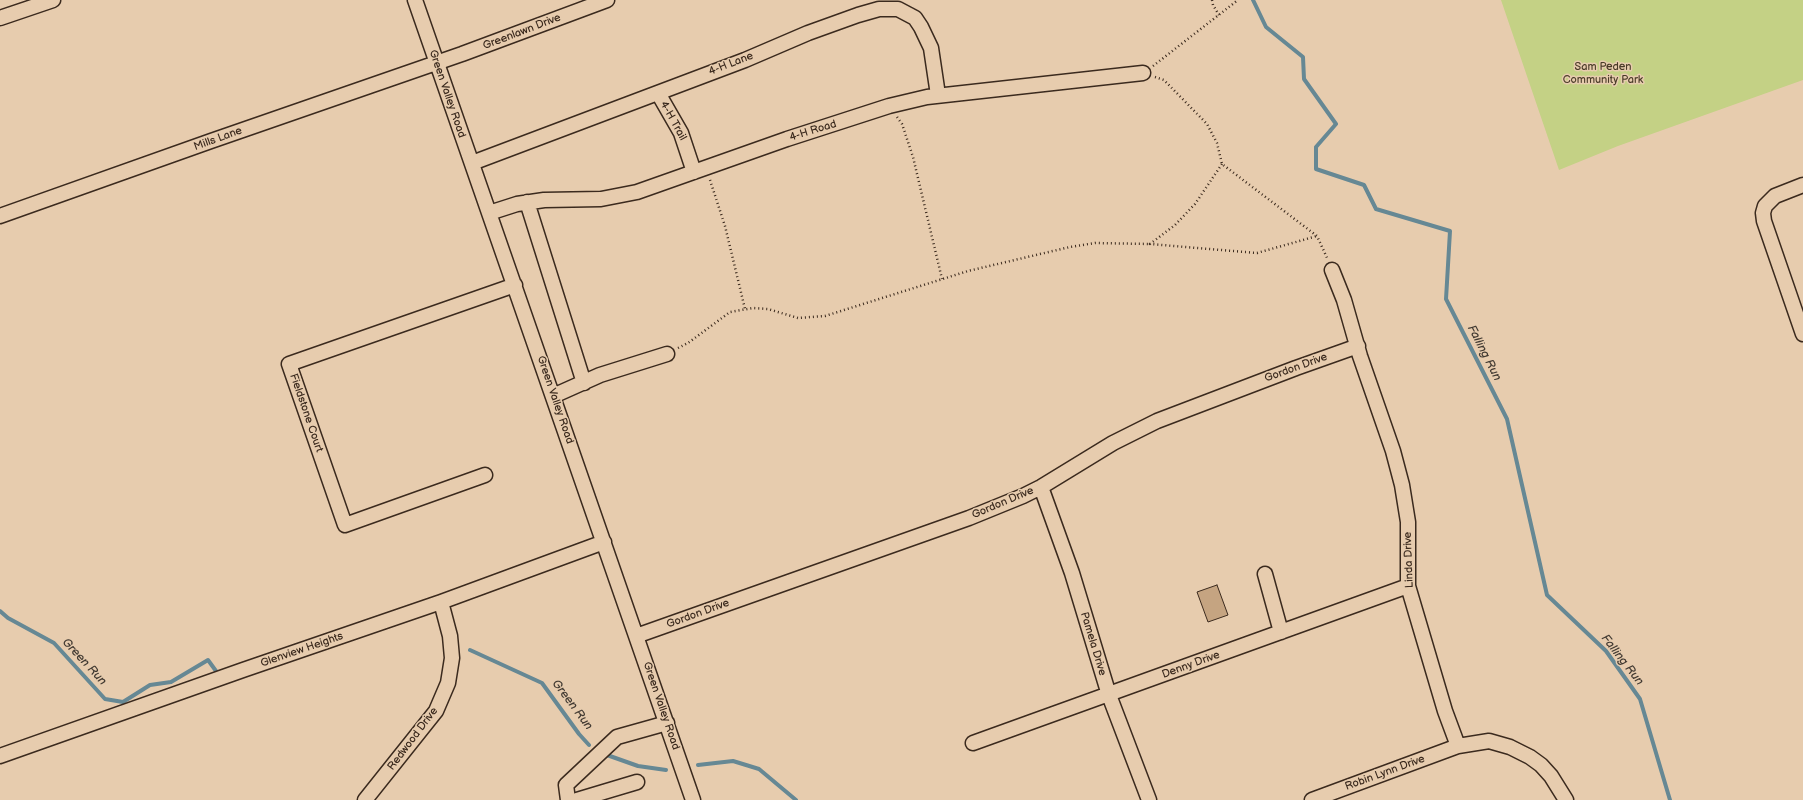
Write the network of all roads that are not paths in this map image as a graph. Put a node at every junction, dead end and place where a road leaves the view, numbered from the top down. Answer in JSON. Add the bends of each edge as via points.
{"nodes":[{"id":1,"x":52,"y":0,"type":"edge"},
{"id":2,"x":415,"y":0,"type":"edge"},
{"id":3,"x":607,"y":0,"type":"edge"},
{"id":4,"x":0,"y":18,"type":"edge"},
{"id":5,"x":436,"y":62,"type":"junction"},
{"id":6,"x":1143,"y":73,"type":"road end"},
{"id":7,"x":658,"y":93,"type":"junction"},
{"id":8,"x":938,"y":95,"type":"junction"},
{"id":9,"x":472,"y":163,"type":"junction"},
{"id":10,"x":694,"y":172,"type":"junction"},
{"id":11,"x":1803,"y":185,"type":"edge"},
{"id":12,"x":527,"y":202,"type":"junction"},
{"id":13,"x":489,"y":213,"type":"junction"},
{"id":14,"x":0,"y":216,"type":"edge"},
{"id":15,"x":1332,"y":270,"type":"road end"},
{"id":16,"x":515,"y":285,"type":"junction"},
{"id":17,"x":1803,"y":334,"type":"edge"},
{"id":18,"x":1358,"y":346,"type":"junction"},
{"id":19,"x":667,"y":354,"type":"road end"},
{"id":20,"x":584,"y":383,"type":"junction"},
{"id":21,"x":554,"y":396,"type":"junction"},
{"id":22,"x":485,"y":475,"type":"dead end"},
{"id":23,"x":1041,"y":487,"type":"junction"},
{"id":24,"x":604,"y":542,"type":"junction"},
{"id":25,"x":1265,"y":574,"type":"dead end"},
{"id":26,"x":1408,"y":586,"type":"junction"},
{"id":27,"x":441,"y":602,"type":"junction"},
{"id":28,"x":1281,"y":632,"type":"junction"},
{"id":29,"x":636,"y":636,"type":"junction"},
{"id":30,"x":1109,"y":694,"type":"junction"},
{"id":31,"x":667,"y":723,"type":"junction"},
{"id":32,"x":973,"y":743,"type":"dead end"},
{"id":33,"x":1458,"y":746,"type":"junction"},
{"id":34,"x":0,"y":756,"type":"edge"},
{"id":35,"x":637,"y":782,"type":"dead end"},
{"id":36,"x":365,"y":800,"type":"edge"},
{"id":37,"x":568,"y":800,"type":"edge"},
{"id":38,"x":577,"y":800,"type":"edge"},
{"id":39,"x":693,"y":800,"type":"edge"},
{"id":40,"x":1149,"y":800,"type":"edge"},
{"id":41,"x":1312,"y":800,"type":"edge"},
{"id":42,"x":1566,"y":800,"type":"edge"}],
"edges":[{"from":1,"to":4,"type":"street"},
{"from":2,"to":5,"type":"street","name":"Green Valley Road"},
{"from":3,"to":5,"type":"street","name":"Greenlawn Drive"},
{"from":5,"to":9,"type":"street","name":"Green Valley Road"},
{"from":5,"to":14,"type":"street","name":"Mills Lane"},
{"from":6,"to":8,"type":"street","name":"4-H Road"},
{"from":7,"to":8,"type":"street","name":"4-H Lane","via":[[858,15],[889,8],[907,13],[921,27],[931,48]]},
{"from":7,"to":9,"type":"street","name":"4-H Lane"},
{"from":7,"to":10,"type":"street","name":"4-H Trail","via":[[681,132]]},
{"from":8,"to":10,"type":"street","name":"4-H Road","via":[[890,106]]},
{"from":9,"to":13,"type":"street","name":"Green Valley Road"},
{"from":10,"to":12,"type":"street","name":"4-H Road","via":[[637,192],[601,199]]},
{"from":11,"to":17,"type":"street","via":[[1775,196],[1765,206],[1764,221]]},
{"from":12,"to":13,"type":"street","name":"4-H Road"},
{"from":12,"to":20,"type":"street"},
{"from":13,"to":16,"type":"street","name":"Green Valley Road"},
{"from":15,"to":18,"type":"street","name":"Linda Drive"},
{"from":16,"to":21,"type":"street","name":"Green Valley Road"},
{"from":16,"to":22,"type":"street","name":"Fieldstone Court","via":[[289,364],[345,524]]},
{"from":18,"to":23,"type":"street","name":"Gordon Drive","via":[[1157,421],[1113,443]]},
{"from":18,"to":26,"type":"street","name":"Linda Drive","via":[[1402,485],[1408,522]]},
{"from":19,"to":20,"type":"street","via":[[600,375]]},
{"from":20,"to":21,"type":"street"},
{"from":21,"to":24,"type":"street","name":"Green Valley Road"},
{"from":23,"to":29,"type":"street","name":"Gordon Drive","via":[[969,518]]},
{"from":23,"to":30,"type":"street","name":"Pamela Drive","via":[[1072,573]]},
{"from":24,"to":27,"type":"street","name":"Glenview Heights"},
{"from":24,"to":29,"type":"street","name":"Green Valley Road"},
{"from":25,"to":28,"type":"street"},
{"from":26,"to":28,"type":"street","name":"Denny Drive"},
{"from":26,"to":33,"type":"street","name":"Linda Drive"},
{"from":27,"to":34,"type":"street","name":"Glenview Heights"},
{"from":27,"to":36,"type":"street","name":"Redwood Drive","via":[[450,636],[452,658],[446,690],[436,711]]},
{"from":28,"to":30,"type":"street","name":"Denny Drive"},
{"from":29,"to":31,"type":"street","name":"Green Valley Road"},
{"from":30,"to":32,"type":"street","name":"Denny Drive"},
{"from":30,"to":40,"type":"street","name":"Pamela Drive"},
{"from":31,"to":37,"type":"street","via":[[616,737],[566,785]]},
{"from":31,"to":39,"type":"street","name":"Green Valley Road"},
{"from":33,"to":41,"type":"street","name":"Robin Lynn Drive"},
{"from":33,"to":42,"type":"street","via":[[1489,741],[1510,747],[1530,757],[1551,776]]},
{"from":35,"to":38,"type":"street"}]}
